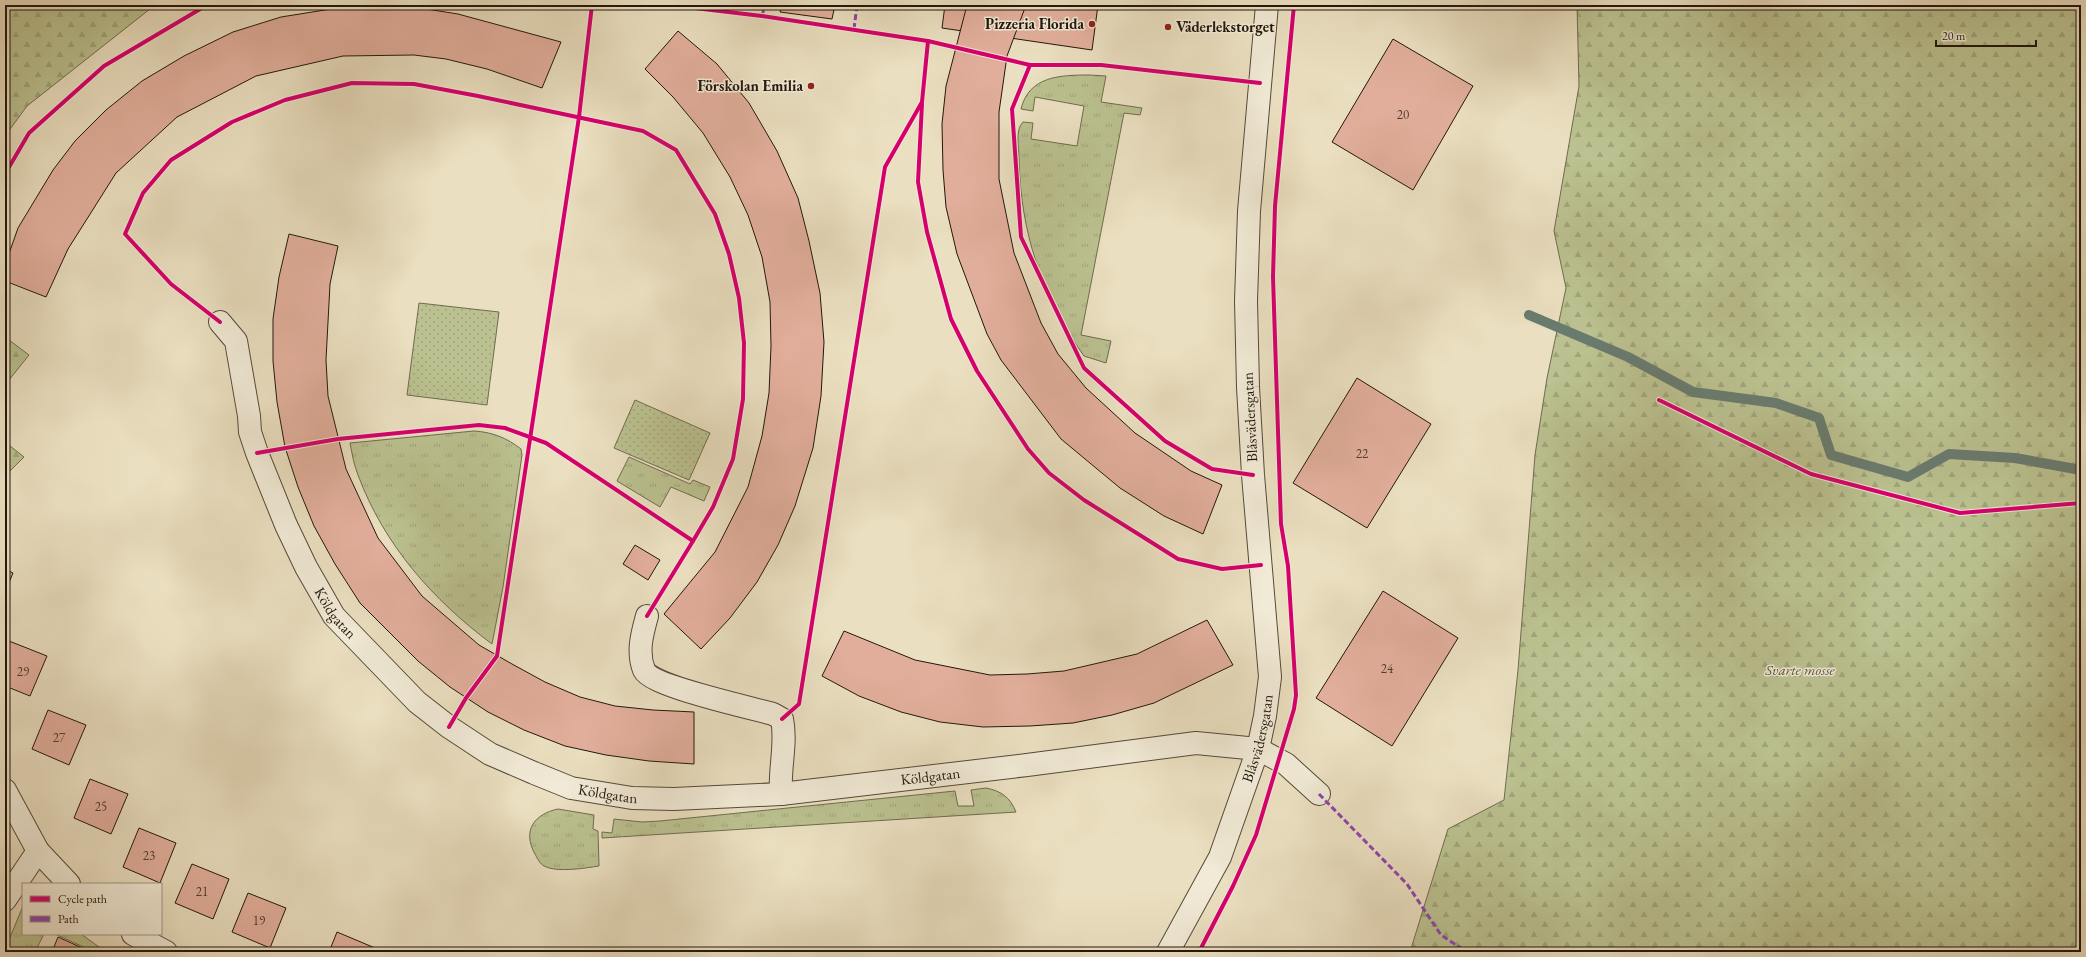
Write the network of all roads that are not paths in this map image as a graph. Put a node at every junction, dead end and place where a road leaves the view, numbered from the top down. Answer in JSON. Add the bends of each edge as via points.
{"nodes":[{"id":1,"x":1267,"y":5,"type":"edge"},
{"id":2,"x":220,"y":322,"type":"dead end"},
{"id":3,"x":647,"y":616,"type":"dead end"},
{"id":4,"x":1258,"y":749,"type":"junction"},
{"id":5,"x":5,"y":790,"type":"edge"},
{"id":6,"x":781,"y":794,"type":"junction"},
{"id":7,"x":1319,"y":794,"type":"dead end"},
{"id":8,"x":38,"y":851,"type":"junction"},
{"id":9,"x":68,"y":883,"type":"edge"},
{"id":10,"x":5,"y":900,"type":"edge"},
{"id":11,"x":135,"y":935,"type":"edge"},
{"id":12,"x":166,"y":952,"type":"edge"},
{"id":13,"x":1168,"y":952,"type":"edge"}],
"edges":[{"from":1,"to":4,"type":"street","name":"Blåsvädersgatan","via":[[1249,211],[1246,301],[1253,468],[1270,678],[1266,716]]},
{"from":2,"to":6,"type":"street","name":"Köldgatan","via":[[236,340],[250,432],[286,525],[306,567],[334,616],[417,702],[490,754],[571,788],[632,798],[674,799]]},
{"from":3,"to":6,"type":"street","via":[[640,648],[644,671],[650,677],[677,688],[773,714],[782,719],[784,730]]},
{"from":4,"to":6,"type":"street","name":"Köldgatan","via":[[1196,743]]},
{"from":4,"to":7,"type":"street","via":[[1286,764]]},
{"from":4,"to":13,"type":"street","name":"Blåsvädersgatan","via":[[1220,857]]},
{"from":5,"to":8,"type":"street"},
{"from":8,"to":9,"type":"street"},
{"from":8,"to":10,"type":"street"},
{"from":11,"to":12,"type":"street"}]}
